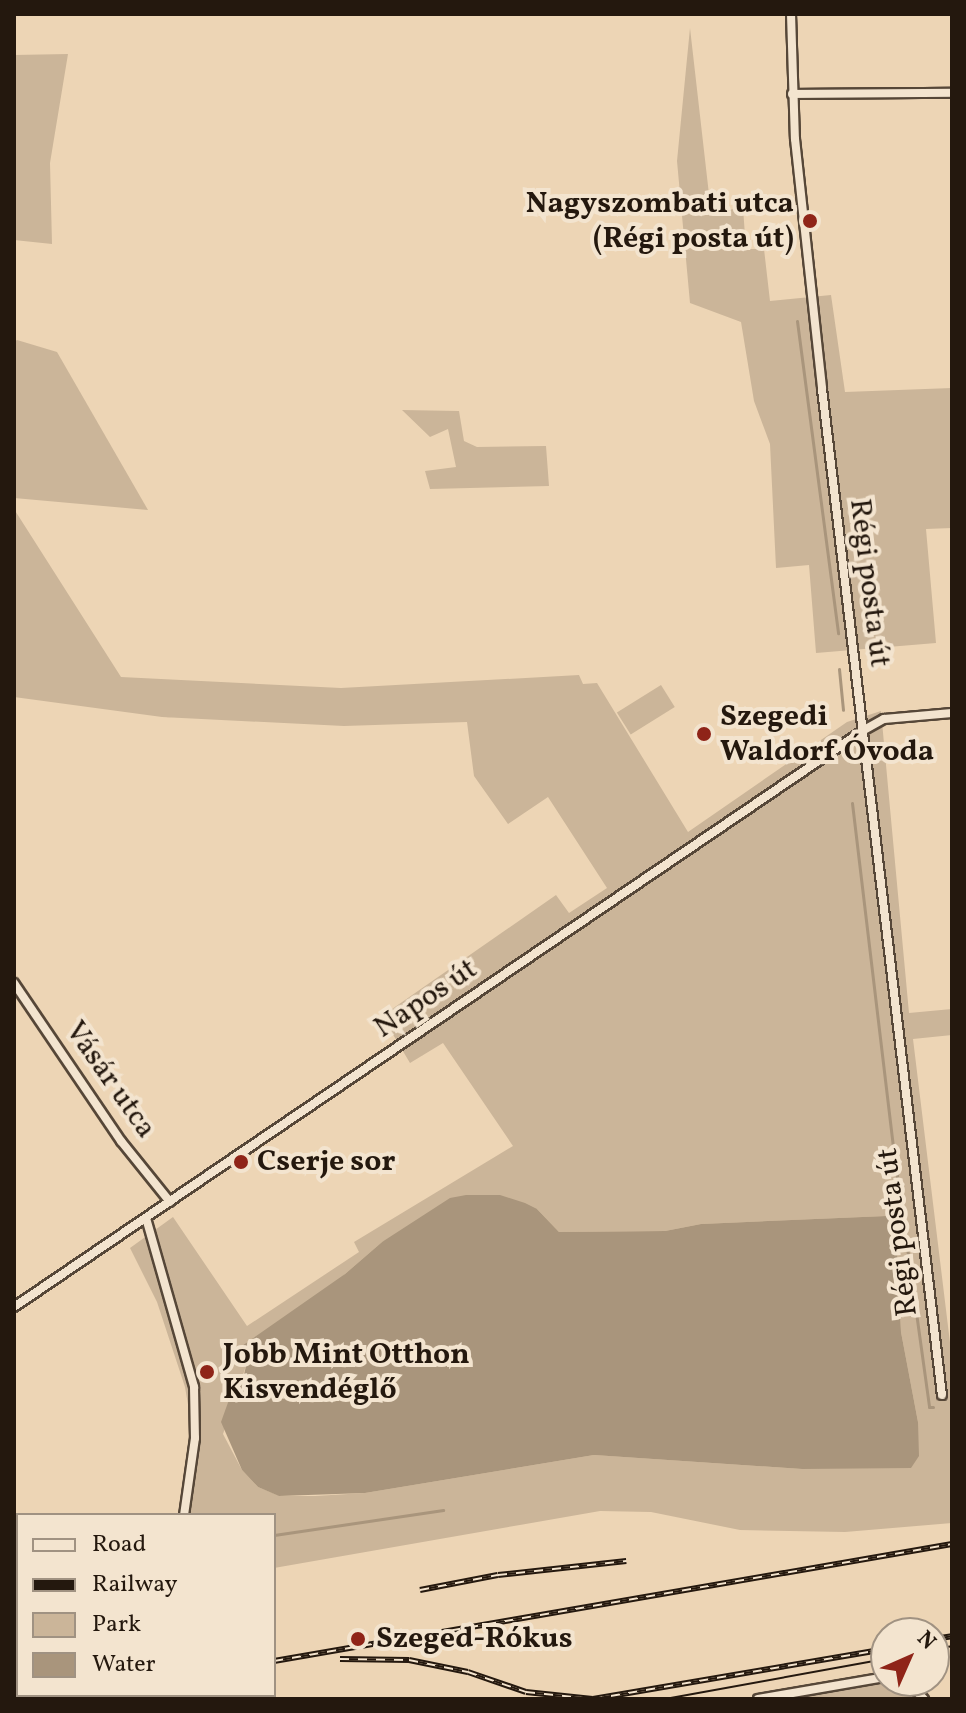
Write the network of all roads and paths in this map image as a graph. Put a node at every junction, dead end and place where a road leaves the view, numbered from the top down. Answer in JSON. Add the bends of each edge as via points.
{"nodes":[{"id":1,"x":791,"y":14,"type":"edge"},
{"id":2,"x":952,"y":93,"type":"edge"},
{"id":3,"x":792,"y":94,"type":"junction"},
{"id":4,"x":952,"y":713,"type":"edge"},
{"id":5,"x":864,"y":730,"type":"junction"},
{"id":6,"x":14,"y":983,"type":"edge"},
{"id":7,"x":170,"y":1202,"type":"junction"},
{"id":8,"x":146,"y":1218,"type":"junction"},
{"id":9,"x":14,"y":1307,"type":"edge"},
{"id":10,"x":942,"y":1395,"type":"dead end"},
{"id":11,"x":184,"y":1513,"type":"edge"},
{"id":12,"x":870,"y":1680,"type":"edge"},
{"id":13,"x":758,"y":1699,"type":"edge"}],
"edges":[{"from":1,"to":3,"type":"street","name":"Régi posta út"},
{"from":2,"to":3,"type":"street"},
{"from":3,"to":5,"type":"street","name":"Régi posta út"},
{"from":4,"to":5,"type":"street","name":"Napos út","via":[[884,719]]},
{"from":5,"to":7,"type":"street","name":"Napos út"},
{"from":5,"to":10,"type":"street","name":"Régi posta út"},
{"from":6,"to":7,"type":"street","name":"Vásár utca","via":[[121,1141]]},
{"from":7,"to":8,"type":"street","name":"Napos út"},
{"from":8,"to":9,"type":"street","name":"Napos út"},
{"from":8,"to":11,"type":"street","via":[[194,1387],[195,1438]]},
{"from":12,"to":13,"type":"street"}]}
